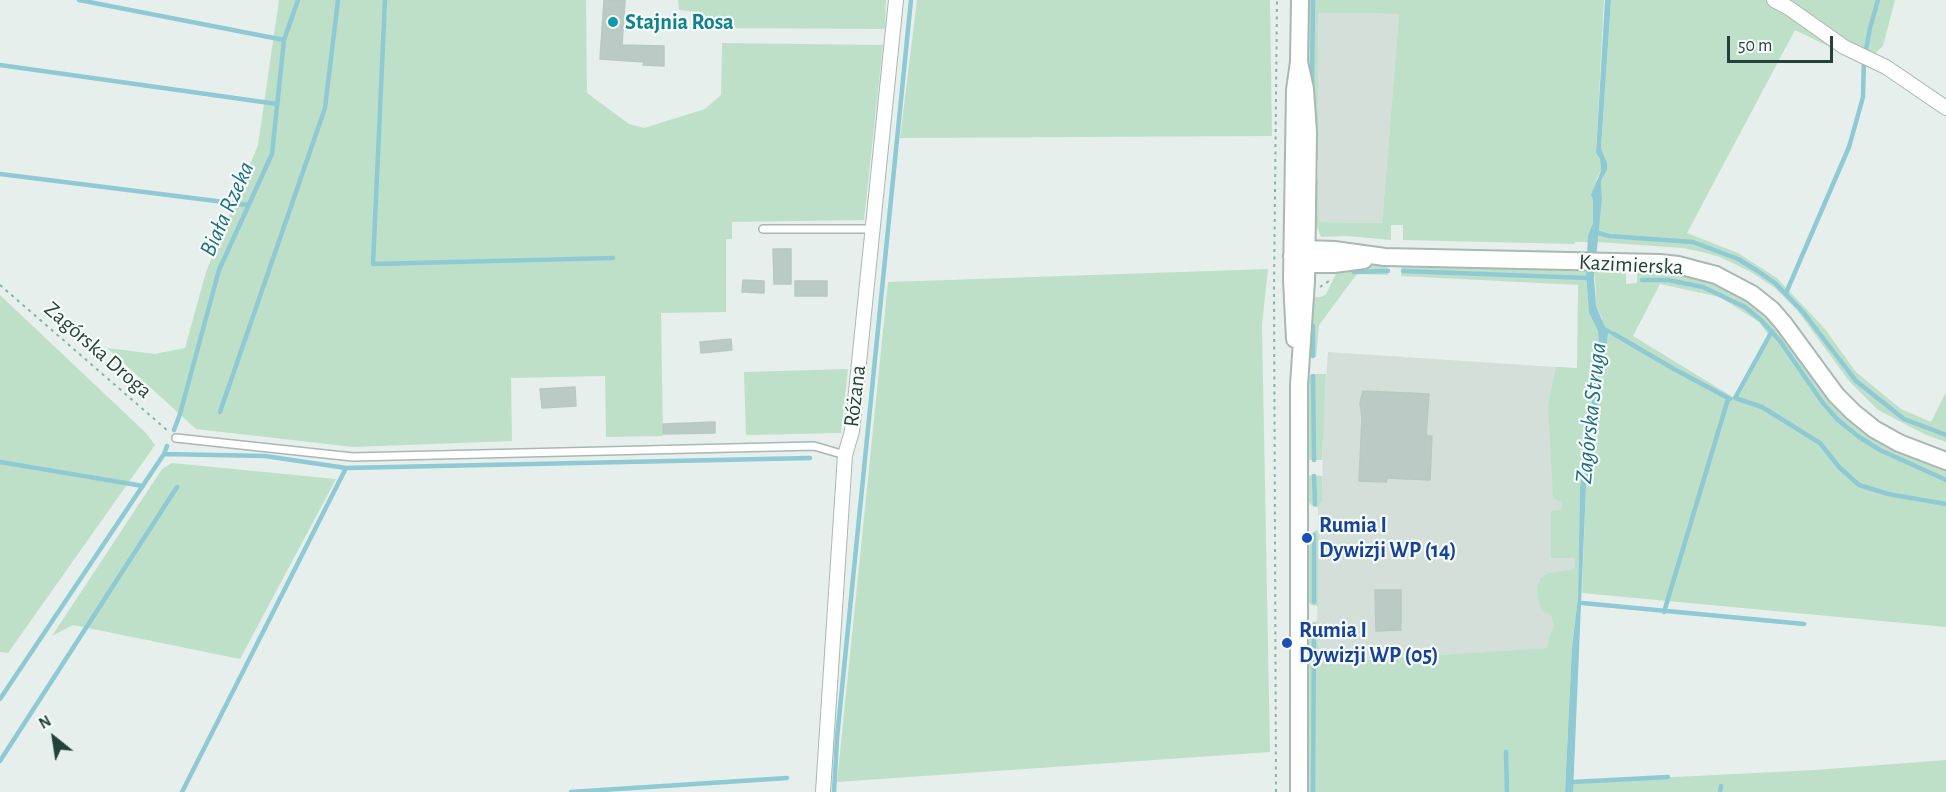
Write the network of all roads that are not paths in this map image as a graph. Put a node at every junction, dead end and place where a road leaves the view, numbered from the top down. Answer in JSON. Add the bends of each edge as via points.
{"nodes":[{"id":1,"x":896,"y":0,"type":"edge"},
{"id":2,"x":1300,"y":0,"type":"edge"},
{"id":3,"x":1774,"y":0,"type":"edge"},
{"id":4,"x":1946,"y":108,"type":"edge"},
{"id":5,"x":873,"y":229,"type":"junction"},
{"id":6,"x":764,"y":230,"type":"dead end"},
{"id":7,"x":1302,"y":256,"type":"junction"},
{"id":8,"x":176,"y":438,"type":"road end"},
{"id":9,"x":845,"y":455,"type":"junction"},
{"id":10,"x":1946,"y":461,"type":"edge"},
{"id":11,"x":823,"y":792,"type":"edge"},
{"id":12,"x":1299,"y":792,"type":"edge"}],
"edges":[{"from":1,"to":5,"type":"street","name":"Różana"},
{"from":2,"to":7,"type":"street","via":[[1295,90]]},
{"from":3,"to":4,"type":"street","via":[[1844,47],[1887,67]]},
{"from":5,"to":6,"type":"lane"},
{"from":5,"to":9,"type":"street","name":"Różana","via":[[852,431]]},
{"from":7,"to":10,"type":"street","name":"Kazimierska","via":[[1334,250],[1385,257],[1659,263],[1716,275],[1752,294],[1784,324],[1836,395],[1874,429]]},
{"from":7,"to":12,"type":"street","via":[[1293,316],[1299,385]]},
{"from":8,"to":9,"type":"lane","via":[[353,457],[814,446]]},
{"from":9,"to":11,"type":"street","name":"Różana"}]}
